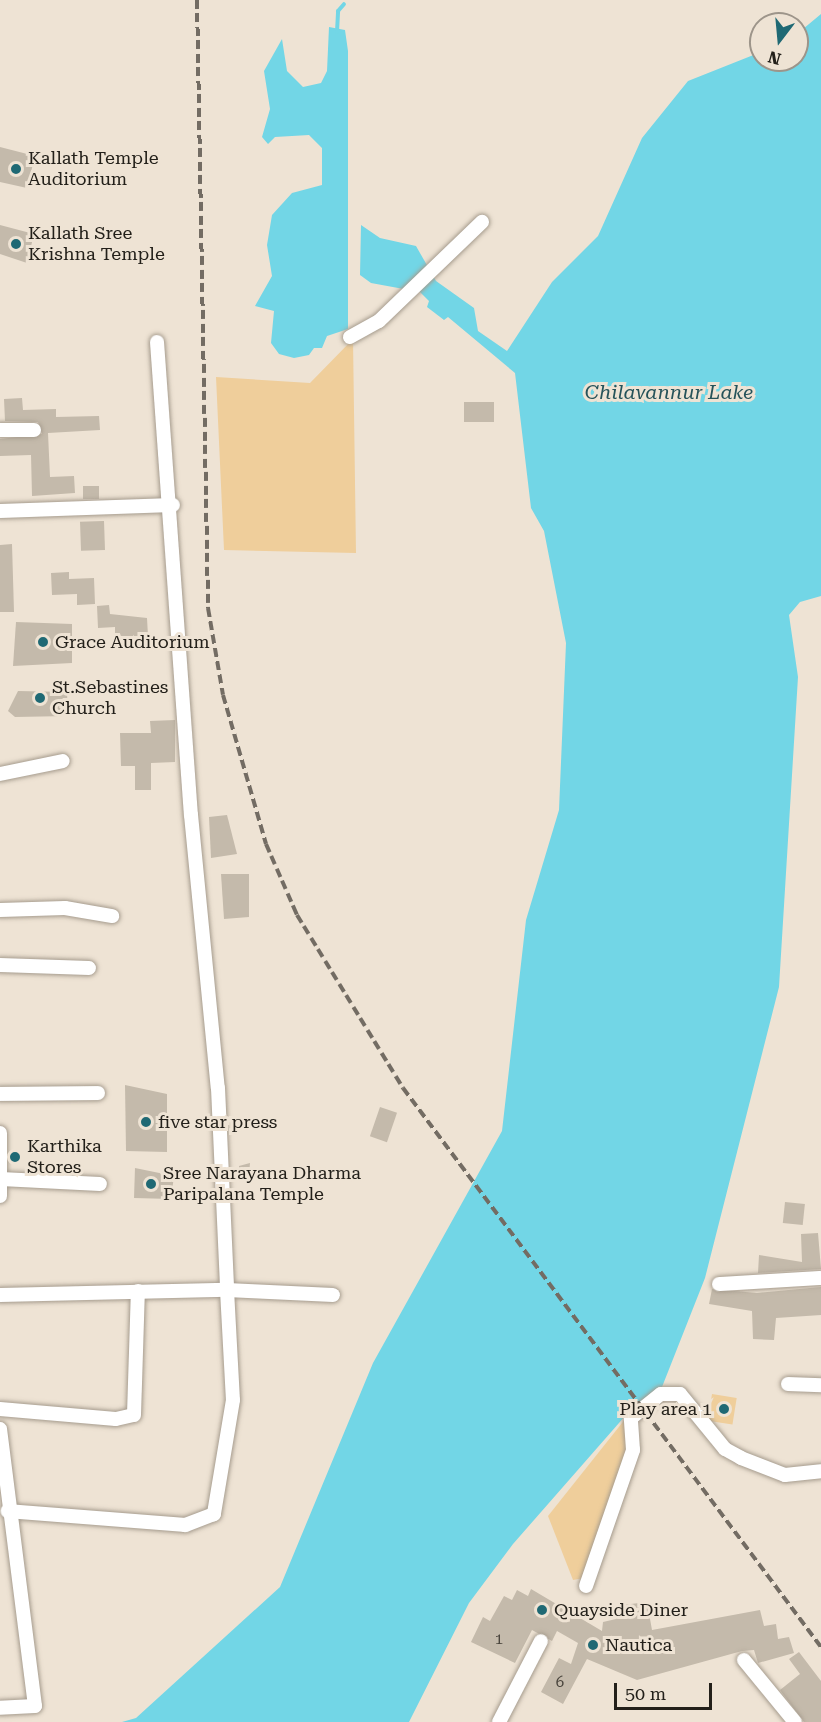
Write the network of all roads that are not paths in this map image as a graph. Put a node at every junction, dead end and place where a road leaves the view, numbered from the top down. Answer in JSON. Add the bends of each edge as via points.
{"nodes":[{"id":1,"x":482,"y":222,"type":"dead end"},
{"id":2,"x":350,"y":336,"type":"dead end"},
{"id":3,"x":158,"y":342,"type":"dead end"},
{"id":4,"x":0,"y":430,"type":"edge"},
{"id":5,"x":34,"y":430,"type":"dead end"},
{"id":6,"x":173,"y":505,"type":"junction"},
{"id":7,"x":0,"y":511,"type":"edge"},
{"id":8,"x":63,"y":761,"type":"dead end"},
{"id":9,"x":0,"y":774,"type":"edge"},
{"id":10,"x":0,"y":910,"type":"edge"},
{"id":11,"x":112,"y":916,"type":"dead end"},
{"id":12,"x":0,"y":965,"type":"edge"},
{"id":13,"x":89,"y":968,"type":"dead end"},
{"id":14,"x":98,"y":1093,"type":"dead end"},
{"id":15,"x":0,"y":1094,"type":"edge"},
{"id":16,"x":0,"y":1132,"type":"edge"},
{"id":17,"x":1,"y":1179,"type":"edge"},
{"id":18,"x":100,"y":1184,"type":"dead end"},
{"id":19,"x":0,"y":1189,"type":"edge"},
{"id":20,"x":0,"y":1196,"type":"edge"},
{"id":21,"x":821,"y":1278,"type":"edge"},
{"id":22,"x":719,"y":1284,"type":"dead end"},
{"id":23,"x":227,"y":1290,"type":"junction"},
{"id":24,"x":138,"y":1292,"type":"junction"},
{"id":25,"x":0,"y":1295,"type":"edge"},
{"id":26,"x":333,"y":1295,"type":"dead end"},
{"id":27,"x":788,"y":1384,"type":"dead end"},
{"id":28,"x":821,"y":1385,"type":"edge"},
{"id":29,"x":0,"y":1409,"type":"edge"},
{"id":30,"x":0,"y":1429,"type":"edge"},
{"id":31,"x":821,"y":1471,"type":"edge"},
{"id":32,"x":8,"y":1511,"type":"junction"},
{"id":33,"x":586,"y":1586,"type":"dead end"},
{"id":34,"x":541,"y":1641,"type":"dead end"},
{"id":35,"x":744,"y":1660,"type":"dead end"},
{"id":36,"x":0,"y":1708,"type":"edge"},
{"id":37,"x":499,"y":1722,"type":"edge"},
{"id":38,"x":795,"y":1722,"type":"edge"}],
"edges":[{"from":1,"to":2,"type":"street","via":[[403,298]]},
{"from":3,"to":6,"type":"street"},
{"from":4,"to":5,"type":"street"},
{"from":6,"to":7,"type":"street"},
{"from":6,"to":23,"type":"street","via":[[191,815],[218,1088]]},
{"from":8,"to":9,"type":"street"},
{"from":10,"to":11,"type":"street","via":[[65,908]]},
{"from":12,"to":13,"type":"street"},
{"from":14,"to":15,"type":"street"},
{"from":16,"to":17,"type":"street"},
{"from":17,"to":18,"type":"street"},
{"from":17,"to":19,"type":"street"},
{"from":19,"to":20,"type":"street"},
{"from":21,"to":22,"type":"street"},
{"from":23,"to":24,"type":"street"},
{"from":23,"to":26,"type":"street"},
{"from":23,"to":32,"type":"street","via":[[233,1400],[214,1514],[185,1525]]},
{"from":24,"to":25,"type":"street"},
{"from":24,"to":29,"type":"street","via":[[134,1415],[116,1419]]},
{"from":27,"to":28,"type":"street"},
{"from":30,"to":32,"type":"street"},
{"from":31,"to":33,"type":"street","via":[[785,1475],[741,1458],[725,1449],[680,1394],[661,1394],[631,1418],[633,1450]]},
{"from":32,"to":36,"type":"street","via":[[35,1706]]},
{"from":34,"to":37,"type":"street"},
{"from":35,"to":38,"type":"street"}]}
